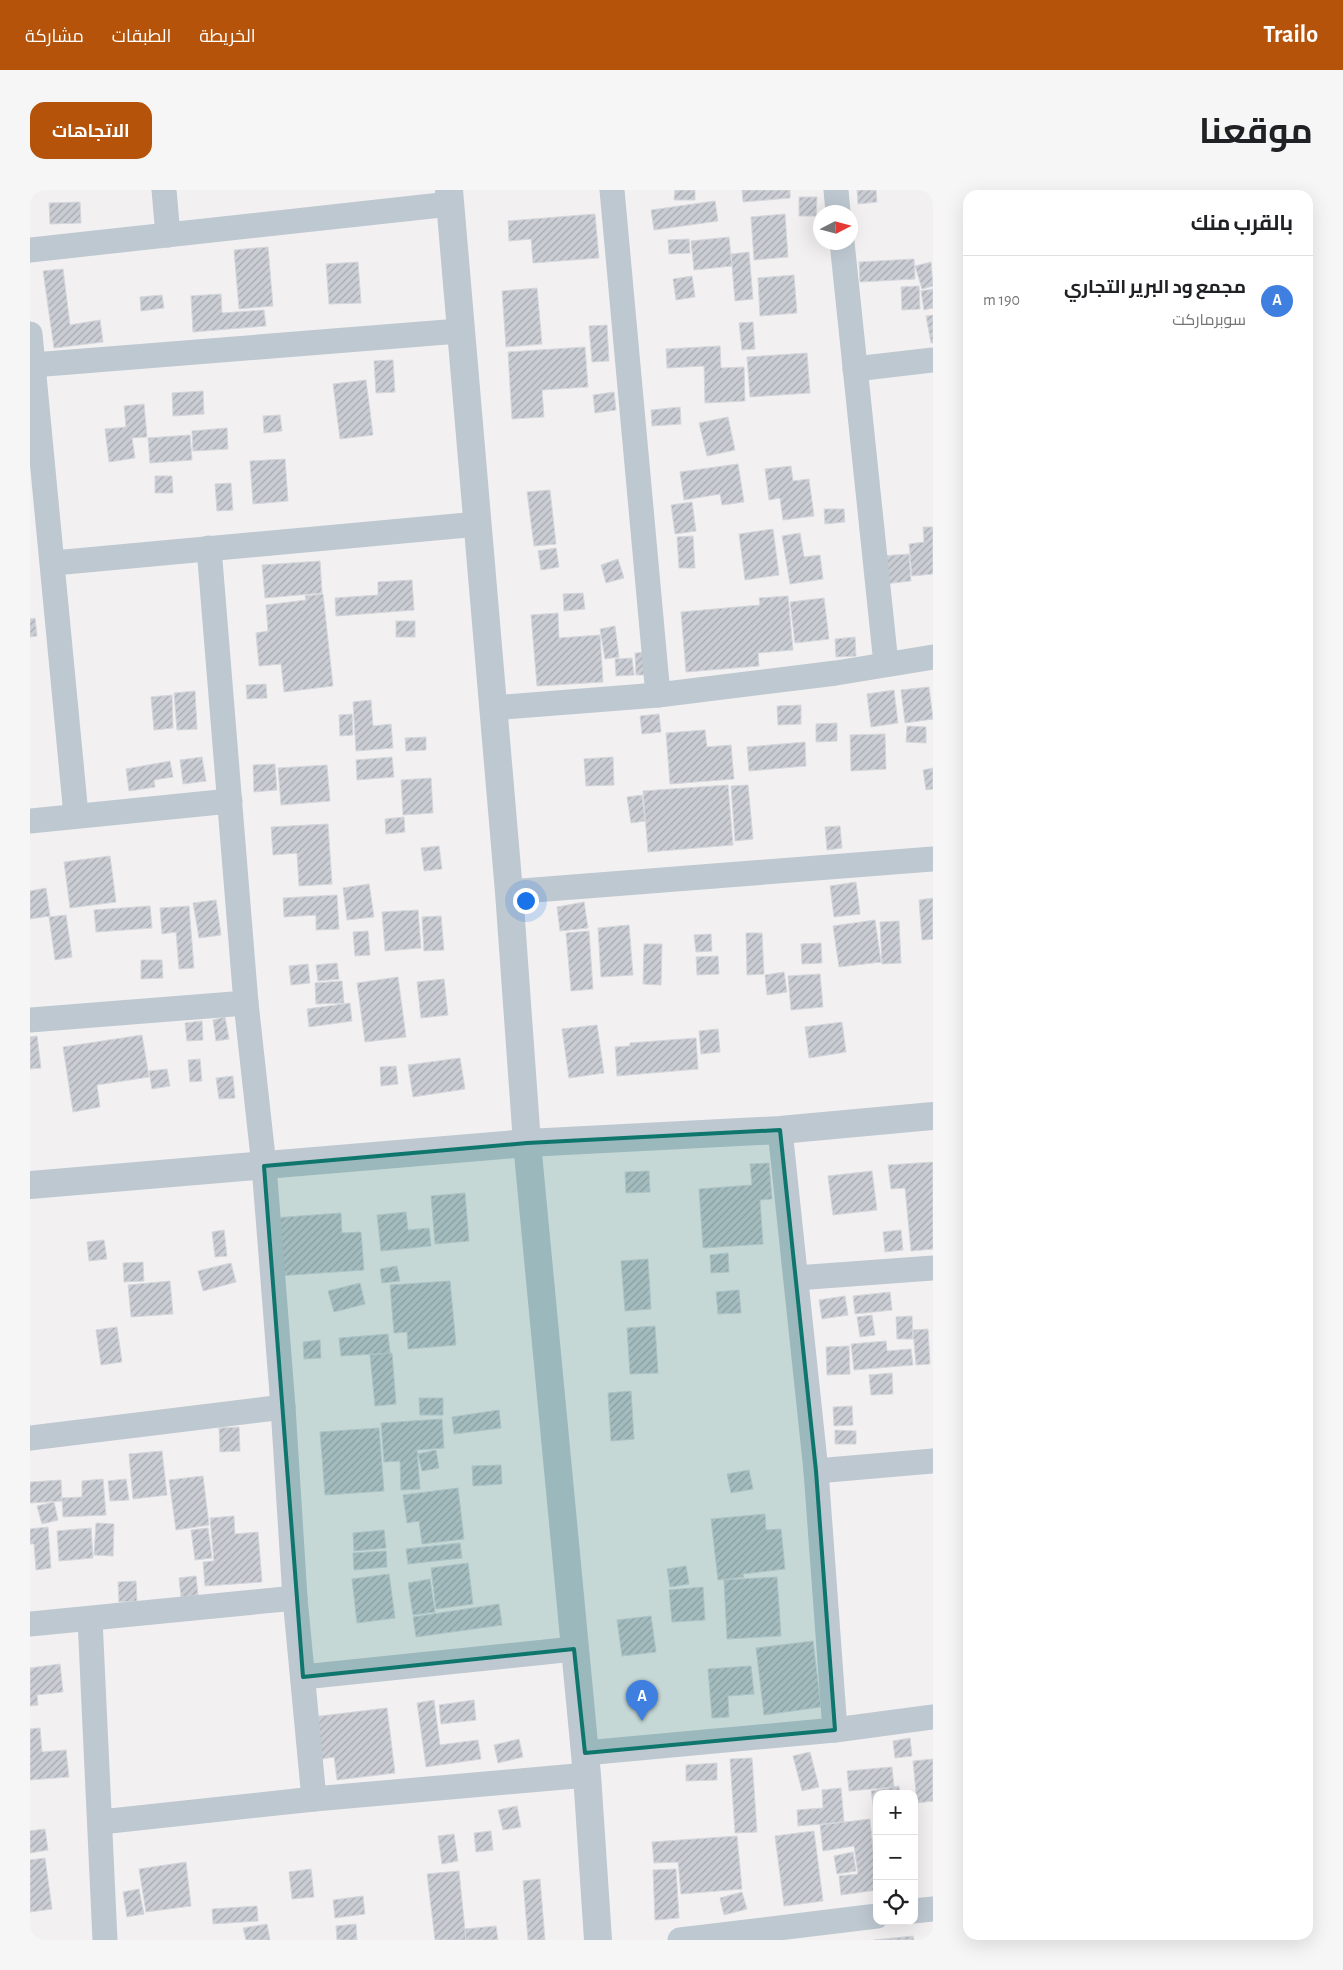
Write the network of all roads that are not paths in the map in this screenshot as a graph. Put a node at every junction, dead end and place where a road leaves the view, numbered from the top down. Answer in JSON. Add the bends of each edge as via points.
{"nodes":[{"id":1,"x":164,"y":190,"type":"edge"},
{"id":2,"x":612,"y":190,"type":"edge"},
{"id":3,"x":836,"y":190,"type":"edge"},
{"id":4,"x":449,"y":197,"type":"edge"},
{"id":5,"x":837,"y":205,"type":"edge"},
{"id":6,"x":168,"y":235,"type":"junction"},
{"id":7,"x":30,"y":250,"type":"edge"},
{"id":8,"x":843,"y":250,"type":"edge"},
{"id":9,"x":459,"y":332,"type":"junction"},
{"id":10,"x":30,"y":334,"type":"edge"},
{"id":11,"x":933,"y":360,"type":"edge"},
{"id":12,"x":33,"y":365,"type":"junction"},
{"id":13,"x":856,"y":369,"type":"junction"},
{"id":14,"x":478,"y":524,"type":"junction"},
{"id":15,"x":209,"y":548,"type":"junction"},
{"id":16,"x":54,"y":564,"type":"junction"},
{"id":17,"x":933,"y":657,"type":"edge"},
{"id":18,"x":886,"y":664,"type":"junction"},
{"id":19,"x":658,"y":695,"type":"junction"},
{"id":20,"x":493,"y":708,"type":"junction"},
{"id":21,"x":230,"y":801,"type":"junction"},
{"id":22,"x":76,"y":815,"type":"junction"},
{"id":23,"x":30,"y":822,"type":"edge"},
{"id":24,"x":933,"y":859,"type":"edge"},
{"id":25,"x":509,"y":892,"type":"junction"},
{"id":26,"x":246,"y":1003,"type":"junction"},
{"id":27,"x":30,"y":1020,"type":"edge"},
{"id":28,"x":933,"y":1116,"type":"edge"},
{"id":29,"x":780,"y":1130,"type":"junction"},
{"id":30,"x":527,"y":1143,"type":"junction"},
{"id":31,"x":264,"y":1166,"type":"junction"},
{"id":32,"x":30,"y":1185,"type":"edge"},
{"id":33,"x":933,"y":1268,"type":"edge"},
{"id":34,"x":796,"y":1278,"type":"junction"},
{"id":35,"x":283,"y":1406,"type":"junction"},
{"id":36,"x":30,"y":1438,"type":"edge"},
{"id":37,"x":933,"y":1461,"type":"edge"},
{"id":38,"x":816,"y":1471,"type":"junction"},
{"id":39,"x":295,"y":1598,"type":"junction"},
{"id":40,"x":90,"y":1618,"type":"junction"},
{"id":41,"x":30,"y":1624,"type":"edge"},
{"id":42,"x":574,"y":1649,"type":"junction"},
{"id":43,"x":303,"y":1677,"type":"junction"},
{"id":44,"x":933,"y":1717,"type":"edge"},
{"id":45,"x":835,"y":1730,"type":"junction"},
{"id":46,"x":586,"y":1764,"type":"junction"},
{"id":47,"x":314,"y":1798,"type":"junction"},
{"id":48,"x":101,"y":1822,"type":"junction"},
{"id":49,"x":933,"y":1909,"type":"edge"},
{"id":50,"x":918,"y":1911,"type":"edge"},
{"id":51,"x":873,"y":1916,"type":"edge"},
{"id":52,"x":105,"y":1940,"type":"edge"},
{"id":53,"x":598,"y":1940,"type":"edge"},
{"id":54,"x":680,"y":1940,"type":"edge"}],
"edges":[{"from":1,"to":6,"type":"street"},
{"from":2,"to":19,"type":"street"},
{"from":3,"to":5,"type":"street"},
{"from":4,"to":6,"type":"street"},
{"from":4,"to":9,"type":"street"},
{"from":6,"to":7,"type":"street"},
{"from":8,"to":13,"type":"street"},
{"from":9,"to":12,"type":"street"},
{"from":9,"to":14,"type":"street"},
{"from":10,"to":12,"type":"street"},
{"from":11,"to":13,"type":"street"},
{"from":12,"to":16,"type":"street"},
{"from":13,"to":18,"type":"street"},
{"from":14,"to":15,"type":"street"},
{"from":14,"to":20,"type":"street"},
{"from":15,"to":16,"type":"street"},
{"from":15,"to":21,"type":"street"},
{"from":16,"to":22,"type":"street"},
{"from":17,"to":18,"type":"street"},
{"from":18,"to":19,"type":"street"},
{"from":19,"to":20,"type":"street"},
{"from":20,"to":25,"type":"street"},
{"from":21,"to":22,"type":"street"},
{"from":21,"to":26,"type":"street"},
{"from":22,"to":23,"type":"street"},
{"from":24,"to":25,"type":"street"},
{"from":25,"to":30,"type":"street"},
{"from":26,"to":27,"type":"street"},
{"from":26,"to":31,"type":"street"},
{"from":28,"to":29,"type":"street"},
{"from":29,"to":30,"type":"street"},
{"from":29,"to":34,"type":"street"},
{"from":30,"to":31,"type":"street"},
{"from":30,"to":42,"type":"street"},
{"from":31,"to":32,"type":"street"},
{"from":31,"to":35,"type":"street"},
{"from":33,"to":34,"type":"street"},
{"from":34,"to":38,"type":"street"},
{"from":35,"to":36,"type":"street"},
{"from":35,"to":39,"type":"street"},
{"from":37,"to":38,"type":"street"},
{"from":38,"to":45,"type":"street"},
{"from":39,"to":40,"type":"street"},
{"from":39,"to":43,"type":"street"},
{"from":40,"to":41,"type":"street"},
{"from":40,"to":48,"type":"street"},
{"from":42,"to":43,"type":"street"},
{"from":42,"to":46,"type":"street"},
{"from":43,"to":47,"type":"street"},
{"from":44,"to":45,"type":"street"},
{"from":45,"to":46,"type":"street"},
{"from":46,"to":47,"type":"street"},
{"from":46,"to":53,"type":"street"},
{"from":47,"to":48,"type":"street"},
{"from":48,"to":52,"type":"street"},
{"from":49,"to":50,"type":"street"},
{"from":51,"to":54,"type":"street"}]}
